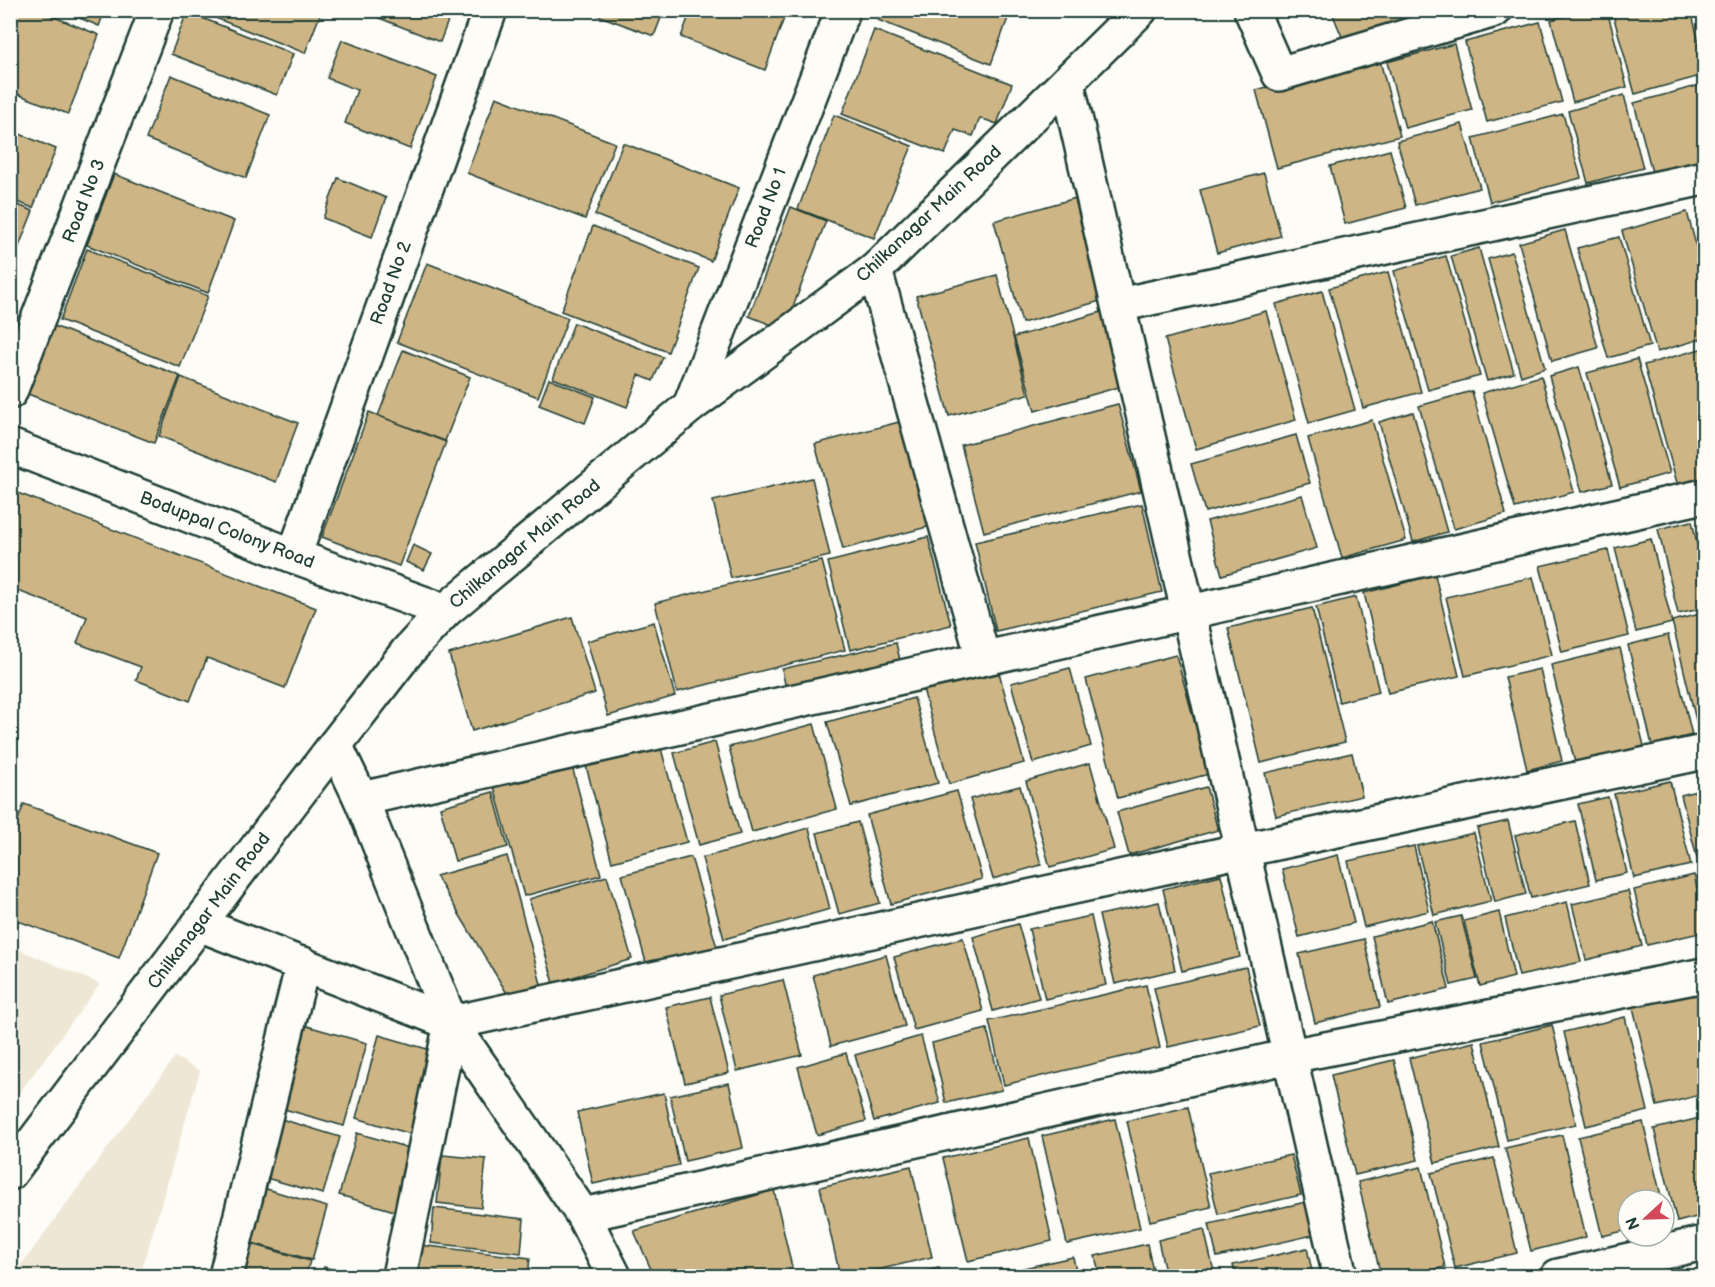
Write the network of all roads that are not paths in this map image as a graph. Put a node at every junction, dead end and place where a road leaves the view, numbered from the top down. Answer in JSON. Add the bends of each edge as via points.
{"nodes":[{"id":1,"x":157,"y":10,"type":"edge"},
{"id":2,"x":490,"y":10,"type":"edge"},
{"id":3,"x":843,"y":10,"type":"edge"},
{"id":4,"x":1140,"y":10,"type":"edge"},
{"id":5,"x":1251,"y":10,"type":"edge"},
{"id":6,"x":1495,"y":10,"type":"edge"},
{"id":7,"x":1067,"y":82,"type":"junction"},
{"id":8,"x":1704,"y":178,"type":"edge"},
{"id":9,"x":875,"y":270,"type":"junction"},
{"id":10,"x":1119,"y":305,"type":"junction"},
{"id":11,"x":10,"y":392,"type":"edge"},
{"id":12,"x":690,"y":406,"type":"junction"},
{"id":13,"x":10,"y":446,"type":"edge"},
{"id":14,"x":1704,"y":495,"type":"edge"},
{"id":15,"x":294,"y":556,"type":"junction"},
{"id":16,"x":445,"y":611,"type":"junction"},
{"id":17,"x":1188,"y":612,"type":"junction"},
{"id":18,"x":983,"y":658,"type":"junction"},
{"id":19,"x":335,"y":745,"type":"junction"},
{"id":20,"x":1704,"y":752,"type":"edge"},
{"id":21,"x":361,"y":799,"type":"junction"},
{"id":22,"x":1243,"y":850,"type":"junction"},
{"id":23,"x":199,"y":924,"type":"junction"},
{"id":24,"x":303,"y":964,"type":"junction"},
{"id":25,"x":1704,"y":975,"type":"edge"},
{"id":26,"x":451,"y":1023,"type":"junction"},
{"id":27,"x":1290,"y":1056,"type":"junction"},
{"id":28,"x":10,"y":1173,"type":"edge"},
{"id":29,"x":582,"y":1215,"type":"junction"},
{"id":30,"x":1704,"y":1243,"type":"edge"},
{"id":31,"x":226,"y":1276,"type":"edge"},
{"id":32,"x":399,"y":1276,"type":"edge"},
{"id":33,"x":614,"y":1276,"type":"edge"},
{"id":34,"x":1340,"y":1276,"type":"edge"},
{"id":35,"x":1558,"y":1276,"type":"edge"}],
"edges":[{"from":1,"to":11,"type":"street","name":"Road No 3"},
{"from":2,"to":15,"type":"street","name":"Road No 2"},
{"from":3,"to":12,"type":"street","name":"Road No 1"},
{"from":4,"to":7,"type":"street","name":"Chilkanagar Main Road"},
{"from":5,"to":6,"type":"street","via":[[1279,74]]},
{"from":7,"to":9,"type":"street","name":"Chilkanagar Main Road"},
{"from":7,"to":10,"type":"street"},
{"from":8,"to":10,"type":"street"},
{"from":9,"to":12,"type":"street","name":"Chilkanagar Main Road"},
{"from":9,"to":18,"type":"street"},
{"from":10,"to":17,"type":"street"},
{"from":12,"to":16,"type":"street","name":"Chilkanagar Main Road"},
{"from":13,"to":15,"type":"street","name":"Boduppal Colony Road"},
{"from":14,"to":17,"type":"street"},
{"from":15,"to":16,"type":"street","name":"Boduppal Colony Road"},
{"from":16,"to":19,"type":"street","name":"Chilkanagar Main Road","via":[[407,652]]},
{"from":17,"to":18,"type":"street"},
{"from":17,"to":22,"type":"street"},
{"from":18,"to":21,"type":"street"},
{"from":19,"to":21,"type":"street"},
{"from":19,"to":23,"type":"street","name":"Chilkanagar Main Road"},
{"from":20,"to":22,"type":"street"},
{"from":21,"to":26,"type":"street"},
{"from":22,"to":26,"type":"street"},
{"from":22,"to":27,"type":"street"},
{"from":23,"to":24,"type":"street"},
{"from":23,"to":28,"type":"street","name":"Chilkanagar Main Road"},
{"from":24,"to":26,"type":"street"},
{"from":24,"to":31,"type":"street"},
{"from":25,"to":27,"type":"street"},
{"from":26,"to":29,"type":"street"},
{"from":26,"to":32,"type":"street"},
{"from":27,"to":29,"type":"street"},
{"from":27,"to":34,"type":"street"},
{"from":29,"to":33,"type":"street"},
{"from":30,"to":35,"type":"street"}]}
